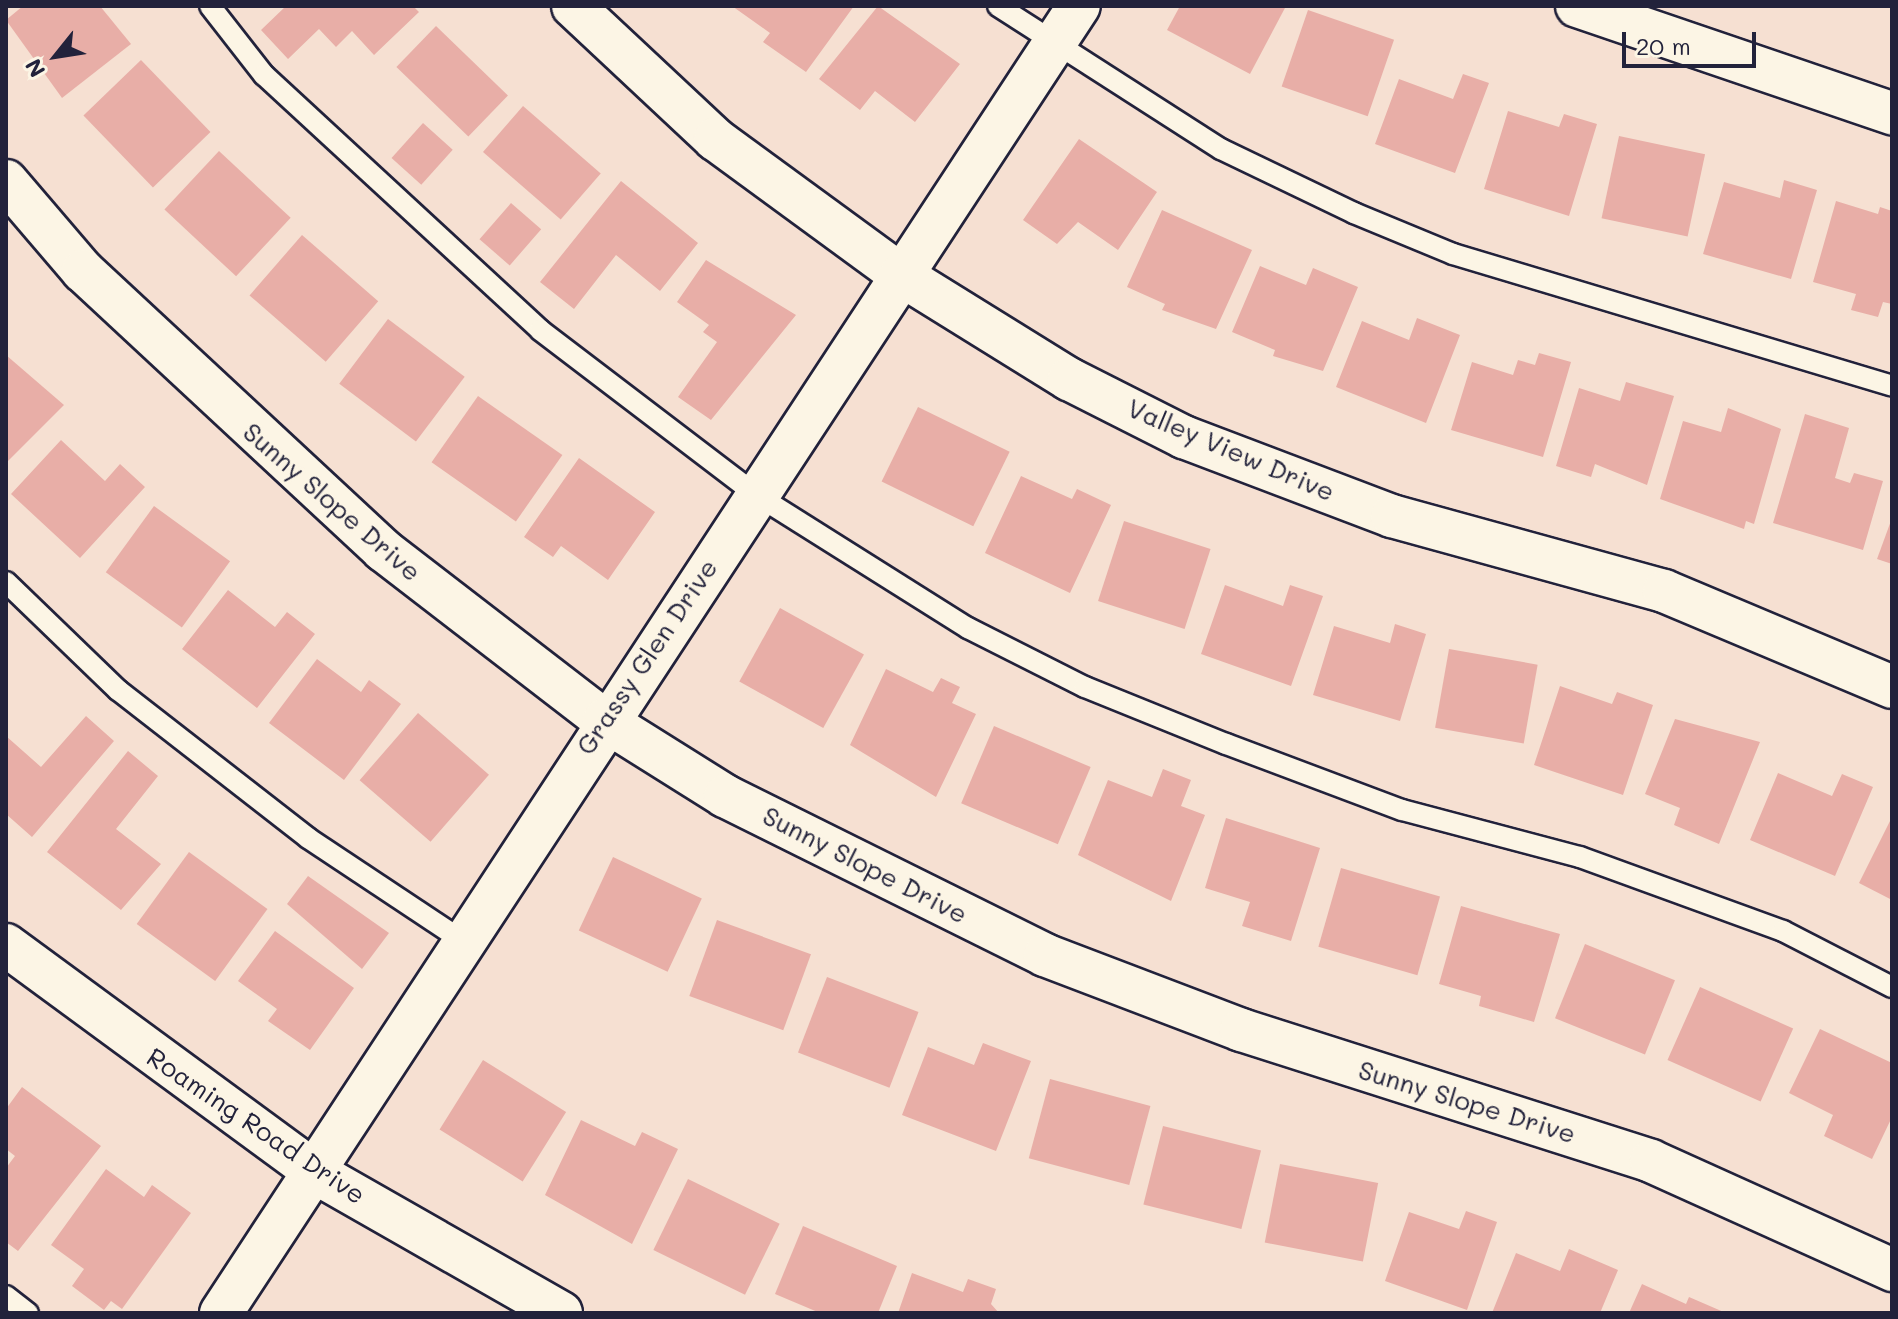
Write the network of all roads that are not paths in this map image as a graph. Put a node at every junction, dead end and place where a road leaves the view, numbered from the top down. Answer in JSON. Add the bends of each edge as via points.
{"nodes":[{"id":1,"x":210,"y":6,"type":"edge"},
{"id":2,"x":573,"y":6,"type":"edge"},
{"id":3,"x":998,"y":6,"type":"edge"},
{"id":4,"x":1079,"y":6,"type":"edge"},
{"id":5,"x":1577,"y":6,"type":"edge"},
{"id":6,"x":1053,"y":46,"type":"junction"},
{"id":7,"x":1892,"y":113,"type":"edge"},
{"id":8,"x":6,"y":181,"type":"edge"},
{"id":9,"x":901,"y":275,"type":"junction"},
{"id":10,"x":1892,"y":386,"type":"edge"},
{"id":11,"x":755,"y":494,"type":"junction"},
{"id":12,"x":6,"y":582,"type":"edge"},
{"id":13,"x":1892,"y":687,"type":"edge"},
{"id":14,"x":604,"y":720,"type":"junction"},
{"id":15,"x":463,"y":941,"type":"junction"},
{"id":16,"x":6,"y":945,"type":"edge"},
{"id":17,"x":1892,"y":987,"type":"edge"},
{"id":18,"x":316,"y":1173,"type":"junction"},
{"id":19,"x":1892,"y":1270,"type":"edge"},
{"id":20,"x":6,"y":1296,"type":"edge"},
{"id":21,"x":28,"y":1313,"type":"edge"},
{"id":22,"x":221,"y":1313,"type":"edge"},
{"id":23,"x":561,"y":1313,"type":"edge"}],
"edges":[{"from":1,"to":11,"type":"lane","via":[[264,75],[451,253]]},
{"from":2,"to":9,"type":"street","name":"Valley View Drive","via":[[715,139]]},
{"from":3,"to":6,"type":"lane"},
{"from":4,"to":6,"type":"street","name":"Grassy Glen Drive"},
{"from":5,"to":7,"type":"street"},
{"from":6,"to":9,"type":"street","name":"Grassy Glen Drive"},
{"from":6,"to":10,"type":"lane","via":[[1221,149],[1453,254]]},
{"from":8,"to":14,"type":"street","name":"Sunny Slope Drive","via":[[83,271],[267,450],[383,550]]},
{"from":9,"to":11,"type":"street","name":"Grassy Glen Drive"},
{"from":9,"to":13,"type":"street","name":"Valley View Drive","via":[[1069,379],[1184,437],[1392,516],[1664,591]]},
{"from":11,"to":14,"type":"street","name":"Grassy Glen Drive"},
{"from":11,"to":17,"type":"lane","via":[[968,628],[1085,687],[1402,810],[1580,857],[1783,931]]},
{"from":12,"to":15,"type":"lane","via":[[118,690],[308,838]]},
{"from":14,"to":15,"type":"street","name":"Grassy Glen Drive"},
{"from":14,"to":19,"type":"street","name":"Sunny Slope Drive","via":[[725,796],[1045,955],[1241,1030],[1651,1161]]},
{"from":15,"to":18,"type":"street","name":"Grassy Glen Drive"},
{"from":16,"to":18,"type":"street","name":"Roaming Road Drive"},
{"from":18,"to":22,"type":"street","name":"Grassy Glen Drive"},
{"from":18,"to":23,"type":"street","name":"Roaming Road Drive"},
{"from":20,"to":21,"type":"lane"}]}
